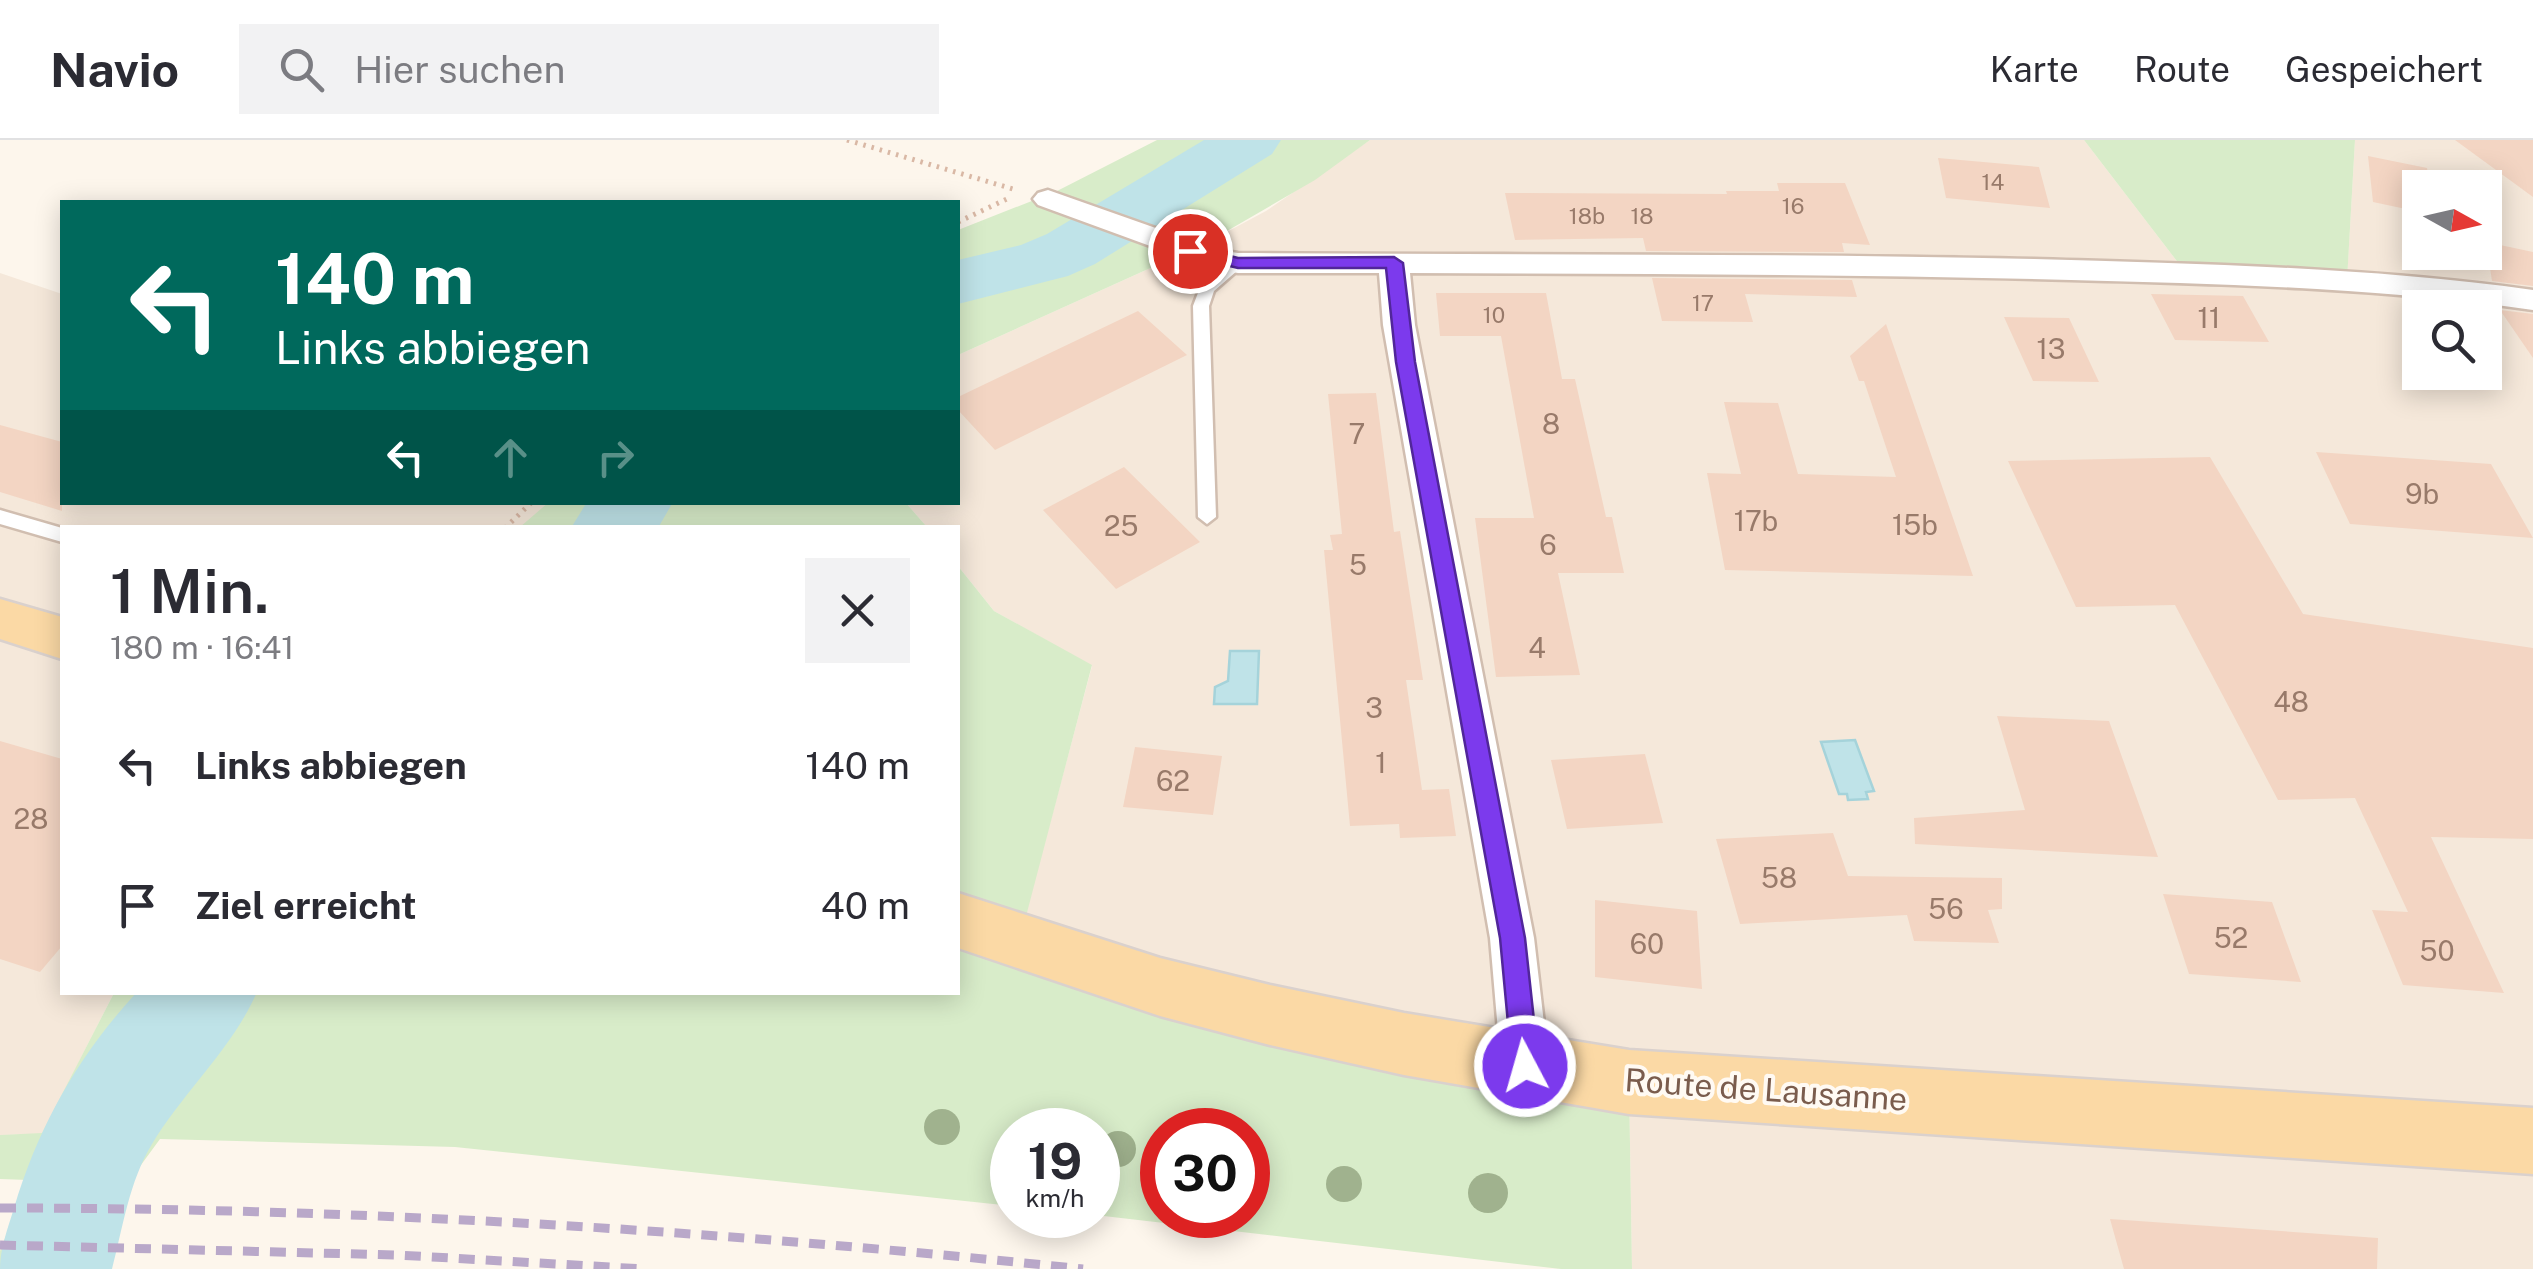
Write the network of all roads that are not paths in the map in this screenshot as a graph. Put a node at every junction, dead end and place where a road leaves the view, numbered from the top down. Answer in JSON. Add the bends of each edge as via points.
{"nodes":[{"id":1,"x":1048,"y":199,"type":"dead end"},
{"id":2,"x":1238,"y":263,"type":"junction"},
{"id":3,"x":1394,"y":263,"type":"junction"},
{"id":4,"x":2533,"y":300,"type":"edge"},
{"id":5,"x":0,"y":516,"type":"edge"},
{"id":6,"x":1207,"y":517,"type":"dead end"},
{"id":7,"x":60,"y":534,"type":"edge"},
{"id":8,"x":0,"y":619,"type":"edge"},
{"id":9,"x":60,"y":637,"type":"edge"},
{"id":10,"x":960,"y":922,"type":"edge"},
{"id":11,"x":1525,"y":1066,"type":"junction"},
{"id":12,"x":2533,"y":1141,"type":"edge"}],
"edges":[{"from":1,"to":2,"type":"street"},
{"from":2,"to":3,"type":"street"},
{"from":2,"to":6,"type":"lane","via":[[1206,289],[1201,306]]},
{"from":3,"to":4,"type":"street","via":[[2186,272],[2427,285]]},
{"from":3,"to":11,"type":"street","via":[[1406,362],[1512,938]]},
{"from":5,"to":7,"type":"lane"},
{"from":8,"to":9,"type":"main road"},
{"from":10,"to":11,"type":"main road","name":"Route de Lausanne","via":[[1160,987]]},
{"from":11,"to":12,"type":"main road","name":"Route de Lausanne","via":[[1630,1082]]}]}
